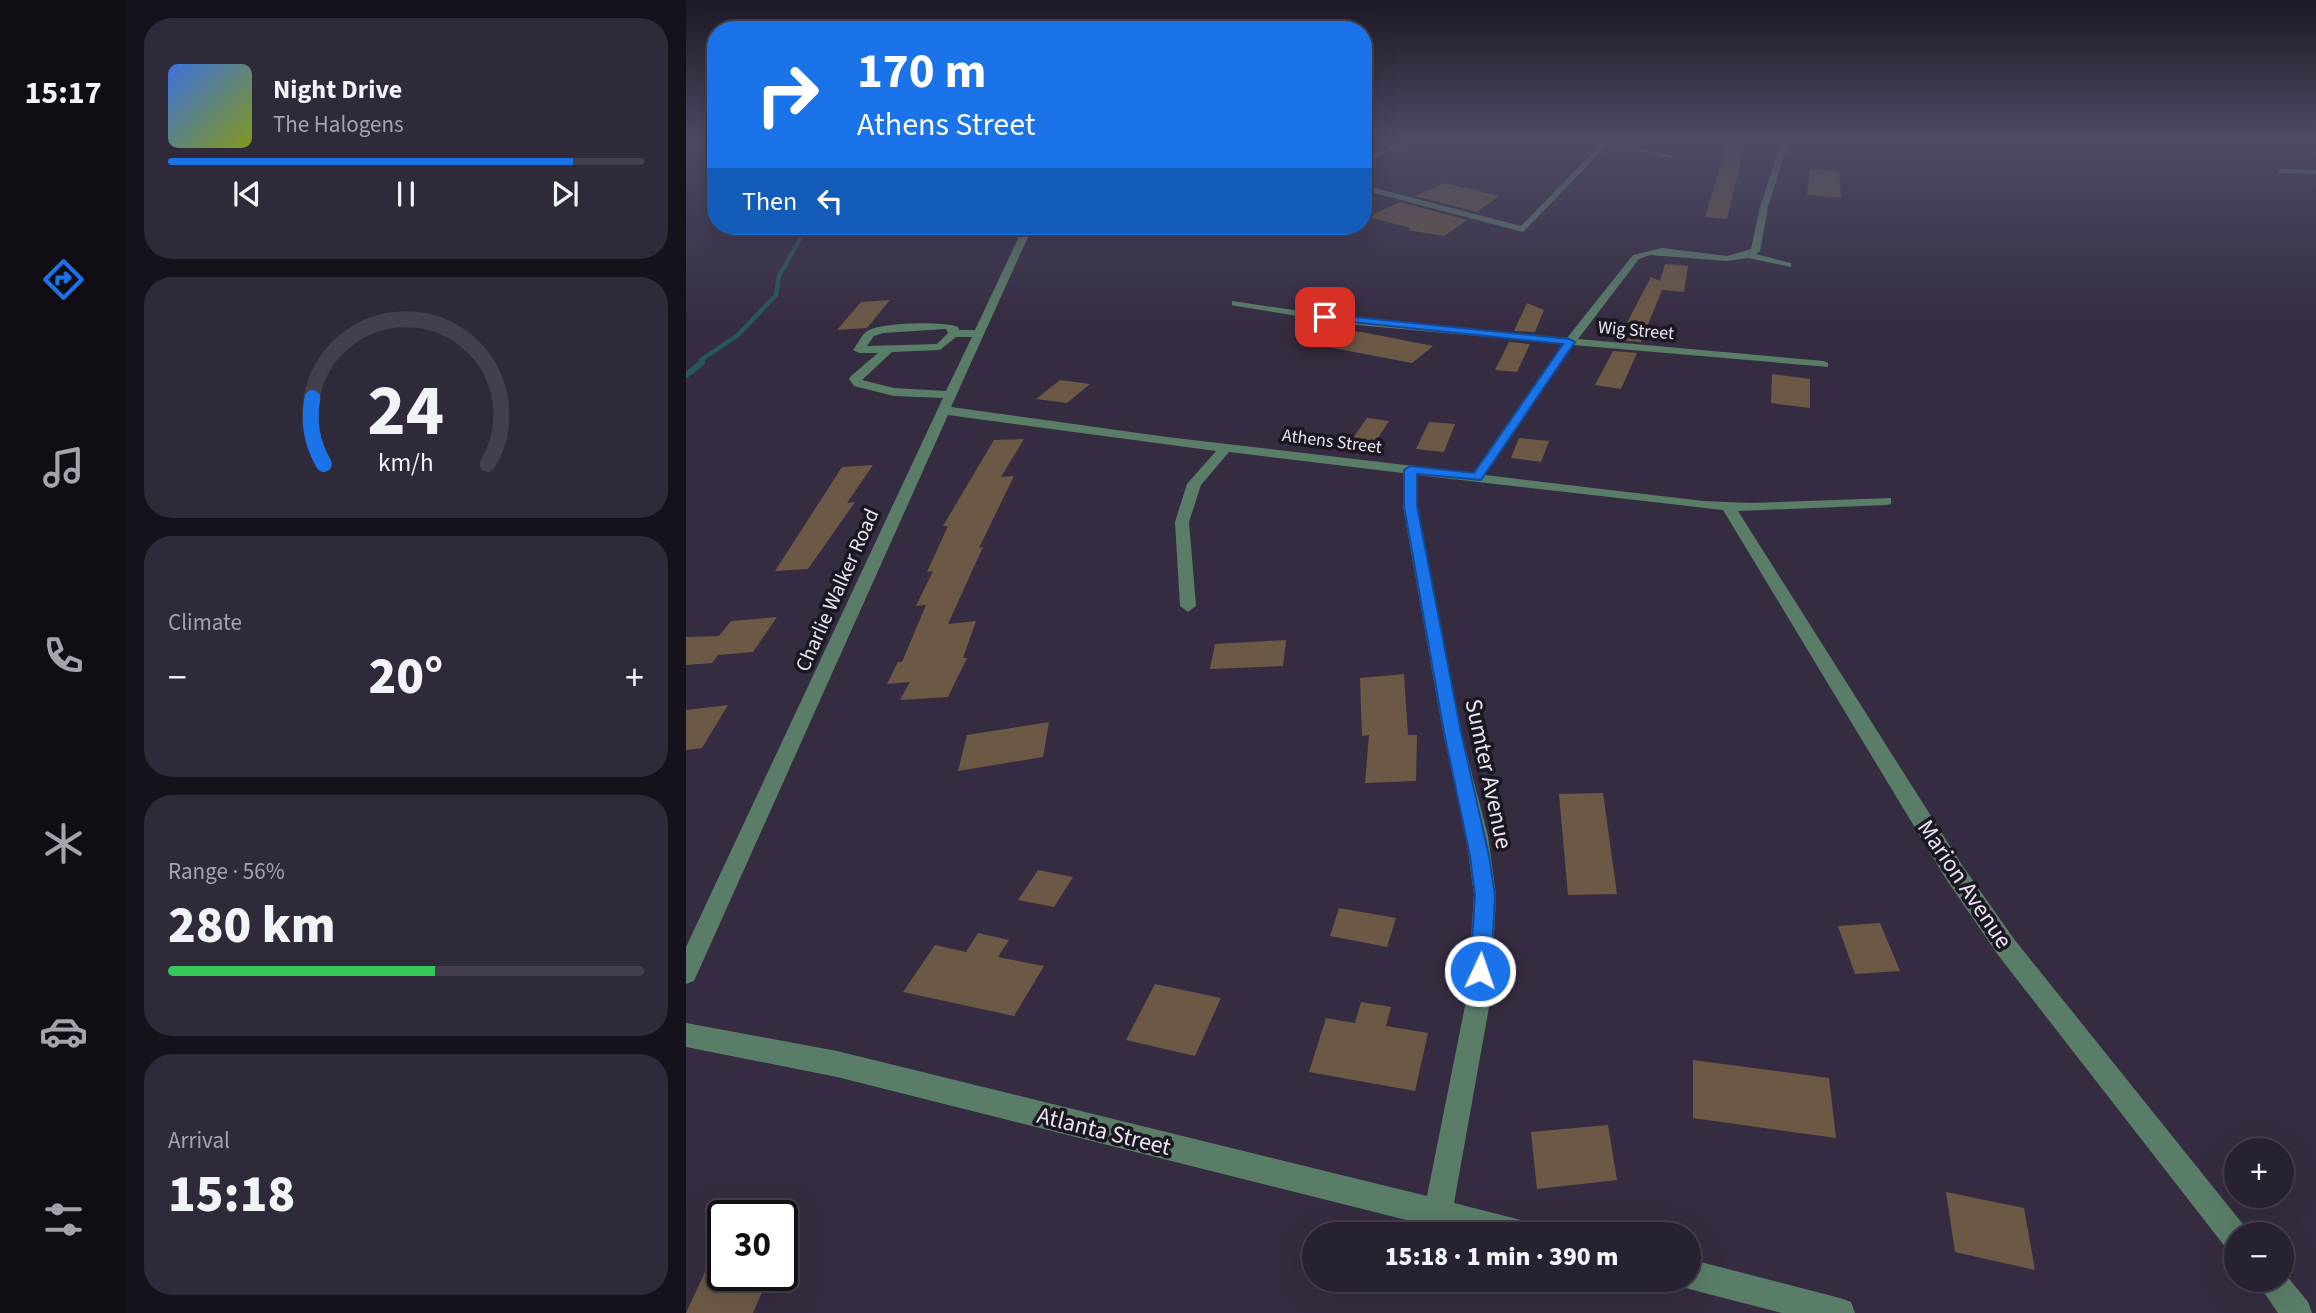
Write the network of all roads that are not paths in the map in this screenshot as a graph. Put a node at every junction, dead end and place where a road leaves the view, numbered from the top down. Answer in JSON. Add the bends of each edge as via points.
{"nodes":[{"id":1,"x":1417,"y":201,"type":"edge"},
{"id":2,"x":1549,"y":201,"type":"edge"},
{"id":3,"x":1766,"y":201,"type":"edge"},
{"id":4,"x":1024,"y":235,"type":"edge"},
{"id":5,"x":1749,"y":254,"type":"junction"},
{"id":6,"x":1788,"y":265,"type":"dead end"},
{"id":7,"x":1236,"y":303,"type":"dead end"},
{"id":8,"x":978,"y":333,"type":"junction"},
{"id":9,"x":953,"y":334,"type":"junction"},
{"id":10,"x":1570,"y":342,"type":"junction"},
{"id":11,"x":887,"y":351,"type":"junction"},
{"id":12,"x":1824,"y":365,"type":"dead end"},
{"id":13,"x":946,"y":402,"type":"junction"},
{"id":14,"x":1226,"y":448,"type":"junction"},
{"id":15,"x":1410,"y":470,"type":"junction"},
{"id":16,"x":1477,"y":477,"type":"junction"},
{"id":17,"x":1886,"y":501,"type":"dead end"},
{"id":18,"x":1728,"y":506,"type":"junction"},
{"id":19,"x":1188,"y":606,"type":"dead end"},
{"id":20,"x":686,"y":973,"type":"edge"},
{"id":21,"x":686,"y":1034,"type":"edge"},
{"id":22,"x":1438,"y":1214,"type":"junction"},
{"id":23,"x":1471,"y":1222,"type":"edge"},
{"id":24,"x":2224,"y":1223,"type":"edge"},
{"id":25,"x":1701,"y":1277,"type":"edge"},
{"id":26,"x":2280,"y":1292,"type":"edge"},
{"id":27,"x":1840,"y":1313,"type":"edge"},
{"id":28,"x":2297,"y":1313,"type":"edge"}],
"edges":[{"from":1,"to":2,"type":"street","via":[[1522,229]]},
{"from":3,"to":5,"type":"street","via":[[1759,240]]},
{"from":4,"to":8,"type":"street","name":"Charlie Walker Road"},
{"from":5,"to":6,"type":"street"},
{"from":5,"to":10,"type":"street","via":[[1641,253]]},
{"from":7,"to":10,"type":"street","name":"Wig Street","via":[[1347,321]]},
{"from":8,"to":9,"type":"street"},
{"from":8,"to":13,"type":"street","name":"Charlie Walker Road"},
{"from":9,"to":11,"type":"street","via":[[940,347]]},
{"from":9,"to":11,"type":"street","via":[[954,329],[947,327],[881,330],[870,334],[859,350]]},
{"from":10,"to":12,"type":"street","name":"Wig Street"},
{"from":10,"to":16,"type":"street"},
{"from":11,"to":13,"type":"street","name":"Athens Street","via":[[860,373],[855,379],[858,383]]},
{"from":13,"to":14,"type":"street","name":"Athens Street"},
{"from":13,"to":20,"type":"street","name":"Charlie Walker Road"},
{"from":14,"to":15,"type":"street","name":"Athens Street"},
{"from":14,"to":19,"type":"street","via":[[1194,484],[1182,522]]},
{"from":15,"to":16,"type":"street","name":"Athens Street"},
{"from":15,"to":22,"type":"street","name":"Sumter Avenue","via":[[1410,506],[1485,895],[1479,996]]},
{"from":16,"to":18,"type":"street","name":"Athens Street"},
{"from":17,"to":18,"type":"street","name":"Athens Street"},
{"from":18,"to":24,"type":"street","name":"Marion Avenue","via":[[1954,872],[2006,947]]},
{"from":21,"to":22,"type":"street","name":"Atlanta Street","via":[[837,1064]]},
{"from":22,"to":23,"type":"street","name":"Atlanta Street"},
{"from":25,"to":27,"type":"street"},
{"from":26,"to":28,"type":"street"}]}
